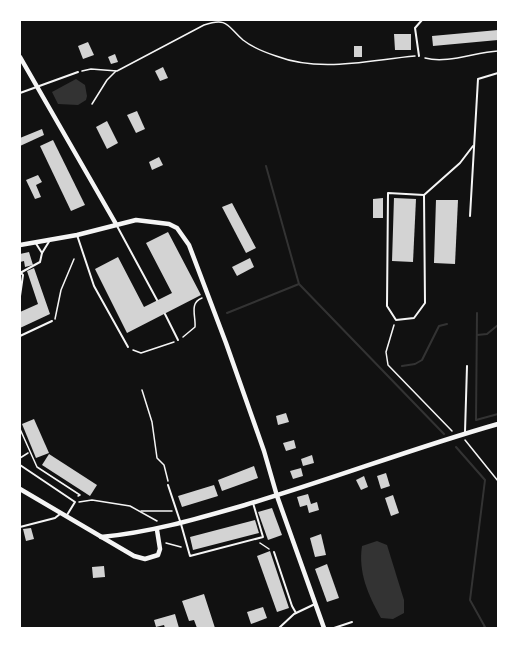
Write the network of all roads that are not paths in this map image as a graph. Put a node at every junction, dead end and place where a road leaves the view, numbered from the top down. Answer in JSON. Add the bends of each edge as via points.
{"nodes":[{"id":1,"x":422,"y":20,"type":"edge"},
{"id":2,"x":419,"y":56,"type":"road end"},
{"id":3,"x":20,"y":57,"type":"edge"},
{"id":4,"x":78,"y":72,"type":"road end"},
{"id":5,"x":498,"y":73,"type":"edge"},
{"id":6,"x":38,"y":88,"type":"junction"},
{"id":7,"x":20,"y":93,"type":"edge"},
{"id":8,"x":473,"y":146,"type":"junction"},
{"id":9,"x":424,"y":195,"type":"junction"},
{"id":10,"x":470,"y":216,"type":"dead end"},
{"id":11,"x":116,"y":224,"type":"junction"},
{"id":12,"x":77,"y":235,"type":"junction"},
{"id":13,"x":50,"y":239,"type":"junction"},
{"id":14,"x":34,"y":242,"type":"junction"},
{"id":15,"x":20,"y":245,"type":"edge"},
{"id":16,"x":42,"y":253,"type":"junction"},
{"id":17,"x":20,"y":272,"type":"edge"},
{"id":18,"x":20,"y":296,"type":"edge"},
{"id":19,"x":157,"y":300,"type":"dead end"},
{"id":20,"x":165,"y":314,"type":"dead end"},
{"id":21,"x":52,"y":321,"type":"road end"},
{"id":22,"x":20,"y":336,"type":"edge"},
{"id":23,"x":177,"y":340,"type":"dead end"},
{"id":24,"x":128,"y":347,"type":"dead end"},
{"id":25,"x":467,"y":366,"type":"dead end"},
{"id":26,"x":498,"y":424,"type":"edge"},
{"id":27,"x":461,"y":435,"type":"junction"},
{"id":28,"x":20,"y":465,"type":"edge"},
{"id":29,"x":168,"y":485,"type":"road end"},
{"id":30,"x":20,"y":489,"type":"edge"},
{"id":31,"x":277,"y":496,"type":"junction"},
{"id":32,"x":252,"y":503,"type":"junction"},
{"id":33,"x":63,"y":515,"type":"junction"},
{"id":34,"x":182,"y":524,"type":"junction"},
{"id":35,"x":20,"y":526,"type":"edge"},
{"id":36,"x":157,"y":530,"type":"junction"},
{"id":37,"x":101,"y":537,"type":"junction"},
{"id":38,"x":274,"y":552,"type":"road end"},
{"id":39,"x":315,"y":604,"type":"junction"},
{"id":40,"x":296,"y":613,"type":"junction"},
{"id":41,"x":352,"y":622,"type":"dead end"},
{"id":42,"x":279,"y":628,"type":"edge"},
{"id":43,"x":324,"y":628,"type":"edge"},
{"id":44,"x":334,"y":628,"type":"edge"}],
"edges":[{"from":1,"to":2,"type":"lane","via":[[415,28]]},
{"from":3,"to":6,"type":"street"},
{"from":4,"to":6,"type":"lane"},
{"from":5,"to":8,"type":"lane","via":[[478,79]]},
{"from":6,"to":7,"type":"lane"},
{"from":6,"to":11,"type":"street"},
{"from":8,"to":9,"type":"lane"},
{"from":8,"to":10,"type":"lane"},
{"from":9,"to":9,"type":"lane","via":[[425,303],[414,318],[396,320],[387,306],[387,193]]},
{"from":11,"to":12,"type":"street"},
{"from":11,"to":19,"type":"lane"},
{"from":11,"to":31,"type":"street","via":[[136,220],[169,224],[177,228],[189,245]]},
{"from":12,"to":13,"type":"street"},
{"from":12,"to":24,"type":"lane","via":[[94,286]]},
{"from":13,"to":14,"type":"street"},
{"from":13,"to":16,"type":"lane"},
{"from":14,"to":15,"type":"street"},
{"from":14,"to":16,"type":"lane"},
{"from":16,"to":17,"type":"lane","via":[[36,266]]},
{"from":17,"to":18,"type":"lane"},
{"from":20,"to":23,"type":"lane"},
{"from":21,"to":22,"type":"lane"},
{"from":25,"to":27,"type":"lane"},
{"from":26,"to":27,"type":"street"},
{"from":27,"to":31,"type":"street"},
{"from":28,"to":33,"type":"lane","via":[[75,502]]},
{"from":29,"to":34,"type":"lane"},
{"from":30,"to":33,"type":"street"},
{"from":31,"to":32,"type":"street"},
{"from":31,"to":39,"type":"street"},
{"from":32,"to":34,"type":"street"},
{"from":32,"to":34,"type":"lane","via":[[262,537],[190,556]]},
{"from":33,"to":35,"type":"lane"},
{"from":33,"to":37,"type":"street"},
{"from":34,"to":36,"type":"street"},
{"from":36,"to":37,"type":"street"},
{"from":36,"to":37,"type":"street","via":[[158,555],[145,559]]},
{"from":38,"to":40,"type":"lane"},
{"from":39,"to":40,"type":"lane"},
{"from":39,"to":43,"type":"street"},
{"from":40,"to":42,"type":"lane"},
{"from":41,"to":44,"type":"lane"}]}
